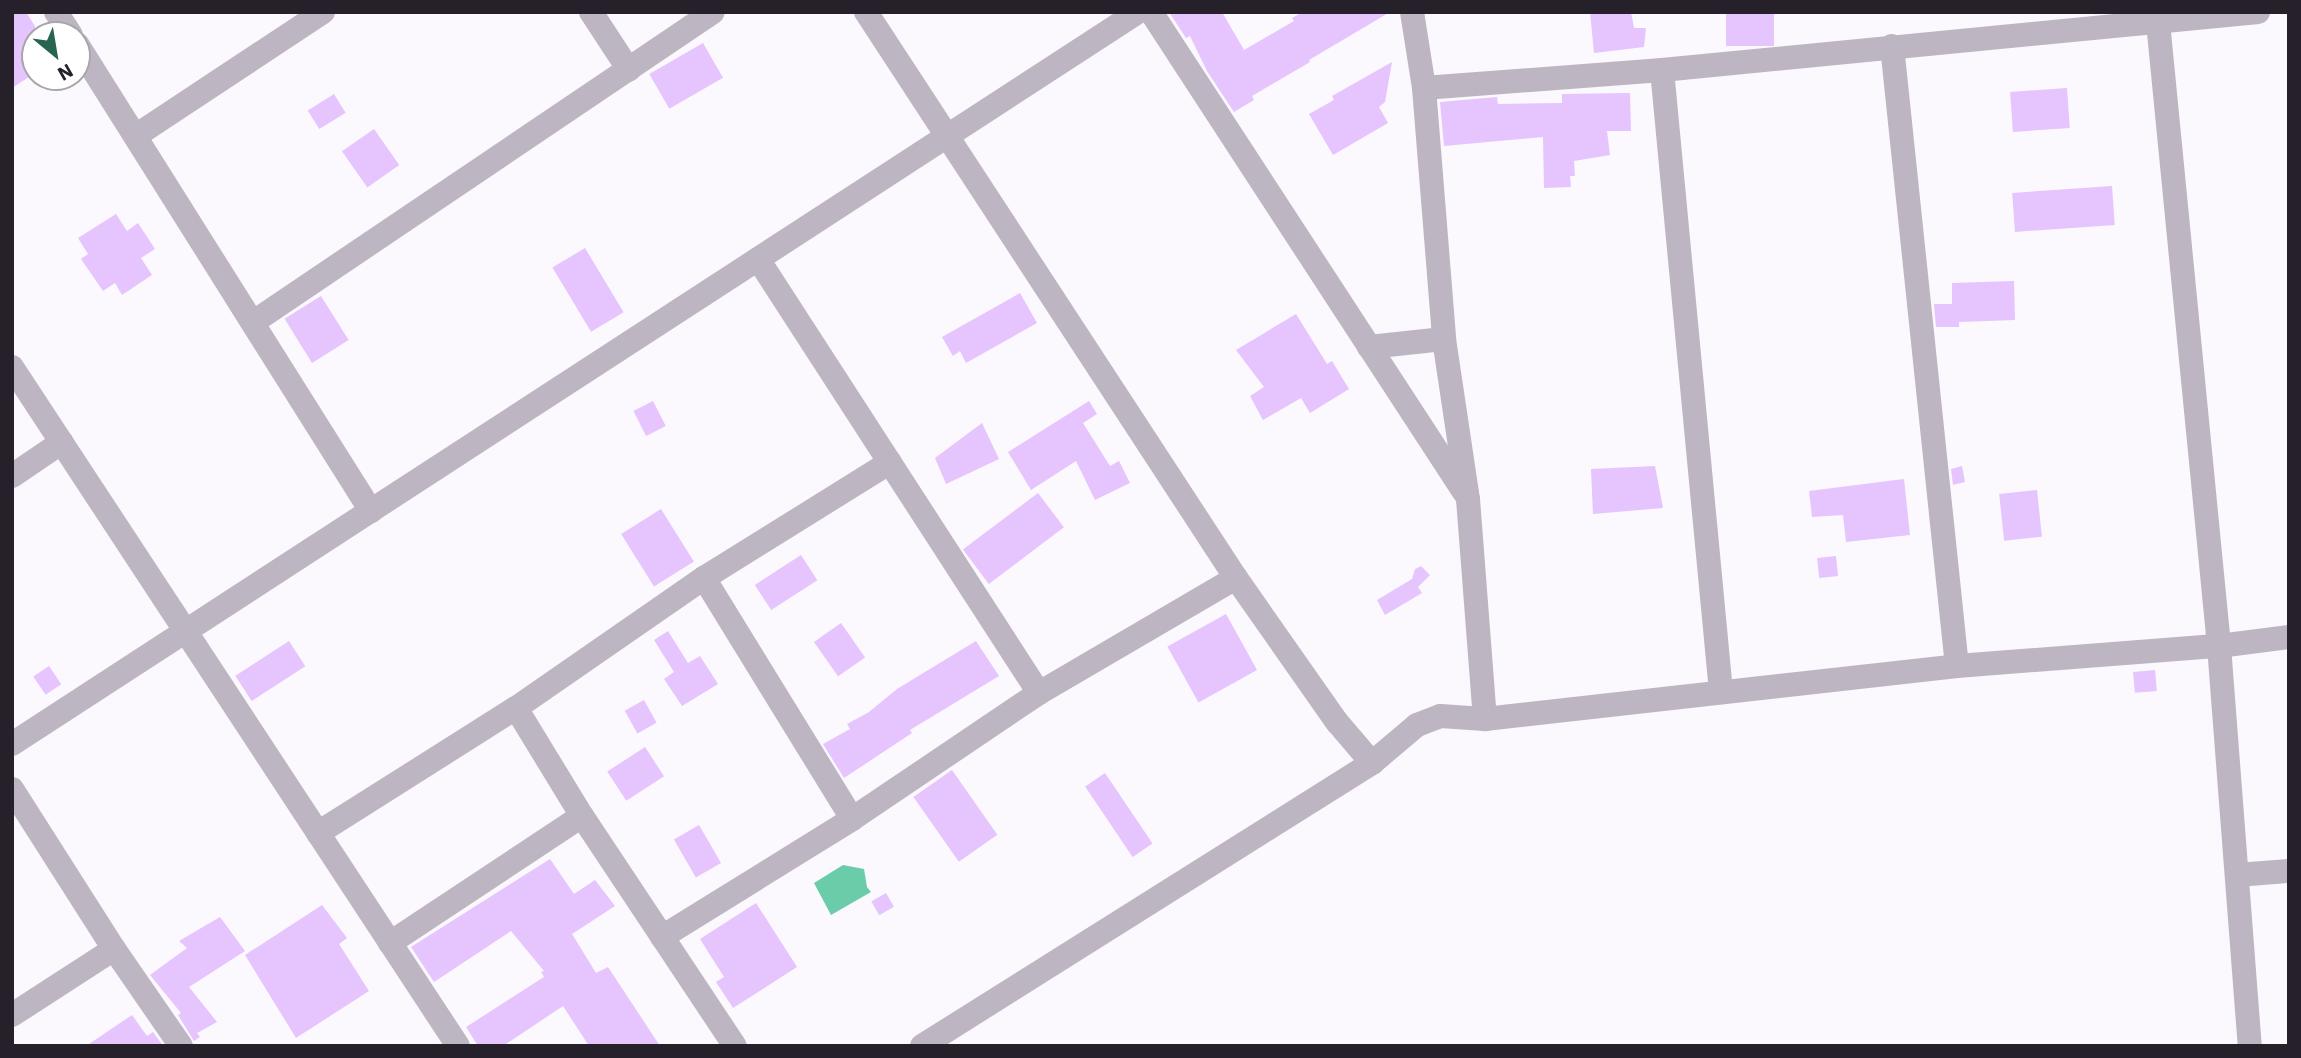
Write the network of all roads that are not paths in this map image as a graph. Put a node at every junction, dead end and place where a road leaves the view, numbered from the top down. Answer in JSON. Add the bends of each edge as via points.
{"nodes":[{"id":1,"x":323,"y":12,"type":"edge"},
{"id":2,"x":591,"y":12,"type":"edge"},
{"id":3,"x":713,"y":12,"type":"edge"},
{"id":4,"x":866,"y":12,"type":"edge"},
{"id":5,"x":1138,"y":12,"type":"edge"},
{"id":6,"x":1151,"y":12,"type":"edge"},
{"id":7,"x":1412,"y":12,"type":"edge"},
{"id":8,"x":2258,"y":12,"type":"edge"},
{"id":9,"x":2157,"y":16,"type":"edge"},
{"id":10,"x":1892,"y":46,"type":"junction"},
{"id":11,"x":91,"y":65,"type":"edge"},
{"id":12,"x":629,"y":70,"type":"junction"},
{"id":13,"x":1662,"y":70,"type":"junction"},
{"id":14,"x":1424,"y":88,"type":"junction"},
{"id":15,"x":137,"y":135,"type":"junction"},
{"id":16,"x":947,"y":136,"type":"junction"},
{"id":17,"x":758,"y":259,"type":"junction"},
{"id":18,"x":254,"y":321,"type":"junction"},
{"id":19,"x":1444,"y":339,"type":"junction"},
{"id":20,"x":1369,"y":347,"type":"junction"},
{"id":21,"x":12,"y":366,"type":"edge"},
{"id":22,"x":62,"y":442,"type":"junction"},
{"id":23,"x":890,"y":462,"type":"junction"},
{"id":24,"x":12,"y":476,"type":"edge"},
{"id":25,"x":1468,"y":499,"type":"junction"},
{"id":26,"x":372,"y":511,"type":"junction"},
{"id":27,"x":704,"y":578,"type":"junction"},
{"id":28,"x":1236,"y":578,"type":"junction"},
{"id":29,"x":186,"y":631,"type":"junction"},
{"id":30,"x":2289,"y":637,"type":"edge"},
{"id":31,"x":2219,"y":646,"type":"junction"},
{"id":32,"x":1957,"y":666,"type":"junction"},
{"id":33,"x":1721,"y":692,"type":"junction"},
{"id":34,"x":1039,"y":693,"type":"junction"},
{"id":35,"x":516,"y":708,"type":"junction"},
{"id":36,"x":1485,"y":719,"type":"junction"},
{"id":37,"x":12,"y":744,"type":"edge"},
{"id":38,"x":1372,"y":763,"type":"junction"},
{"id":39,"x":12,"y":789,"type":"edge"},
{"id":40,"x":582,"y":816,"type":"junction"},
{"id":41,"x":852,"y":819,"type":"junction"},
{"id":42,"x":318,"y":833,"type":"junction"},
{"id":43,"x":2289,"y":870,"type":"edge"},
{"id":44,"x":2237,"y":875,"type":"junction"},
{"id":45,"x":662,"y":937,"type":"junction"},
{"id":46,"x":390,"y":943,"type":"junction"},
{"id":47,"x":114,"y":949,"type":"junction"},
{"id":48,"x":12,"y":1015,"type":"edge"},
{"id":49,"x":181,"y":1046,"type":"edge"},
{"id":50,"x":458,"y":1046,"type":"edge"},
{"id":51,"x":735,"y":1046,"type":"edge"},
{"id":52,"x":922,"y":1046,"type":"edge"},
{"id":53,"x":2250,"y":1046,"type":"edge"}],
"edges":[{"from":1,"to":15,"type":"street"},
{"from":2,"to":12,"type":"street"},
{"from":3,"to":12,"type":"street"},
{"from":4,"to":16,"type":"street"},
{"from":5,"to":16,"type":"street"},
{"from":6,"to":20,"type":"street"},
{"from":7,"to":14,"type":"street"},
{"from":8,"to":9,"type":"street"},
{"from":9,"to":10,"type":"street"},
{"from":9,"to":31,"type":"street"},
{"from":10,"to":13,"type":"street"},
{"from":10,"to":32,"type":"street"},
{"from":11,"to":15,"type":"street"},
{"from":12,"to":18,"type":"street"},
{"from":13,"to":14,"type":"street"},
{"from":13,"to":33,"type":"street"},
{"from":14,"to":19,"type":"street"},
{"from":15,"to":18,"type":"street"},
{"from":16,"to":17,"type":"street"},
{"from":16,"to":28,"type":"street"},
{"from":17,"to":23,"type":"street"},
{"from":17,"to":26,"type":"street"},
{"from":18,"to":26,"type":"street"},
{"from":19,"to":20,"type":"street"},
{"from":19,"to":25,"type":"street"},
{"from":20,"to":25,"type":"street"},
{"from":21,"to":22,"type":"street"},
{"from":22,"to":24,"type":"street"},
{"from":22,"to":29,"type":"street"},
{"from":23,"to":27,"type":"street"},
{"from":23,"to":34,"type":"street"},
{"from":25,"to":36,"type":"street"},
{"from":26,"to":29,"type":"street"},
{"from":27,"to":35,"type":"street"},
{"from":27,"to":41,"type":"street"},
{"from":28,"to":34,"type":"street"},
{"from":28,"to":38,"type":"street","via":[[1337,722]]},
{"from":29,"to":37,"type":"street"},
{"from":29,"to":42,"type":"street"},
{"from":30,"to":31,"type":"street"},
{"from":31,"to":32,"type":"street"},
{"from":31,"to":44,"type":"street"},
{"from":32,"to":33,"type":"street"},
{"from":33,"to":36,"type":"street"},
{"from":34,"to":41,"type":"street"},
{"from":35,"to":40,"type":"street"},
{"from":35,"to":42,"type":"street"},
{"from":36,"to":38,"type":"street","via":[[1440,716],[1417,725]]},
{"from":38,"to":52,"type":"street"},
{"from":39,"to":47,"type":"street"},
{"from":40,"to":45,"type":"street"},
{"from":40,"to":46,"type":"street"},
{"from":41,"to":45,"type":"street"},
{"from":42,"to":46,"type":"street"},
{"from":43,"to":44,"type":"street"},
{"from":44,"to":53,"type":"street"},
{"from":45,"to":51,"type":"street"},
{"from":46,"to":50,"type":"street"},
{"from":47,"to":48,"type":"street"},
{"from":47,"to":49,"type":"street"}]}
